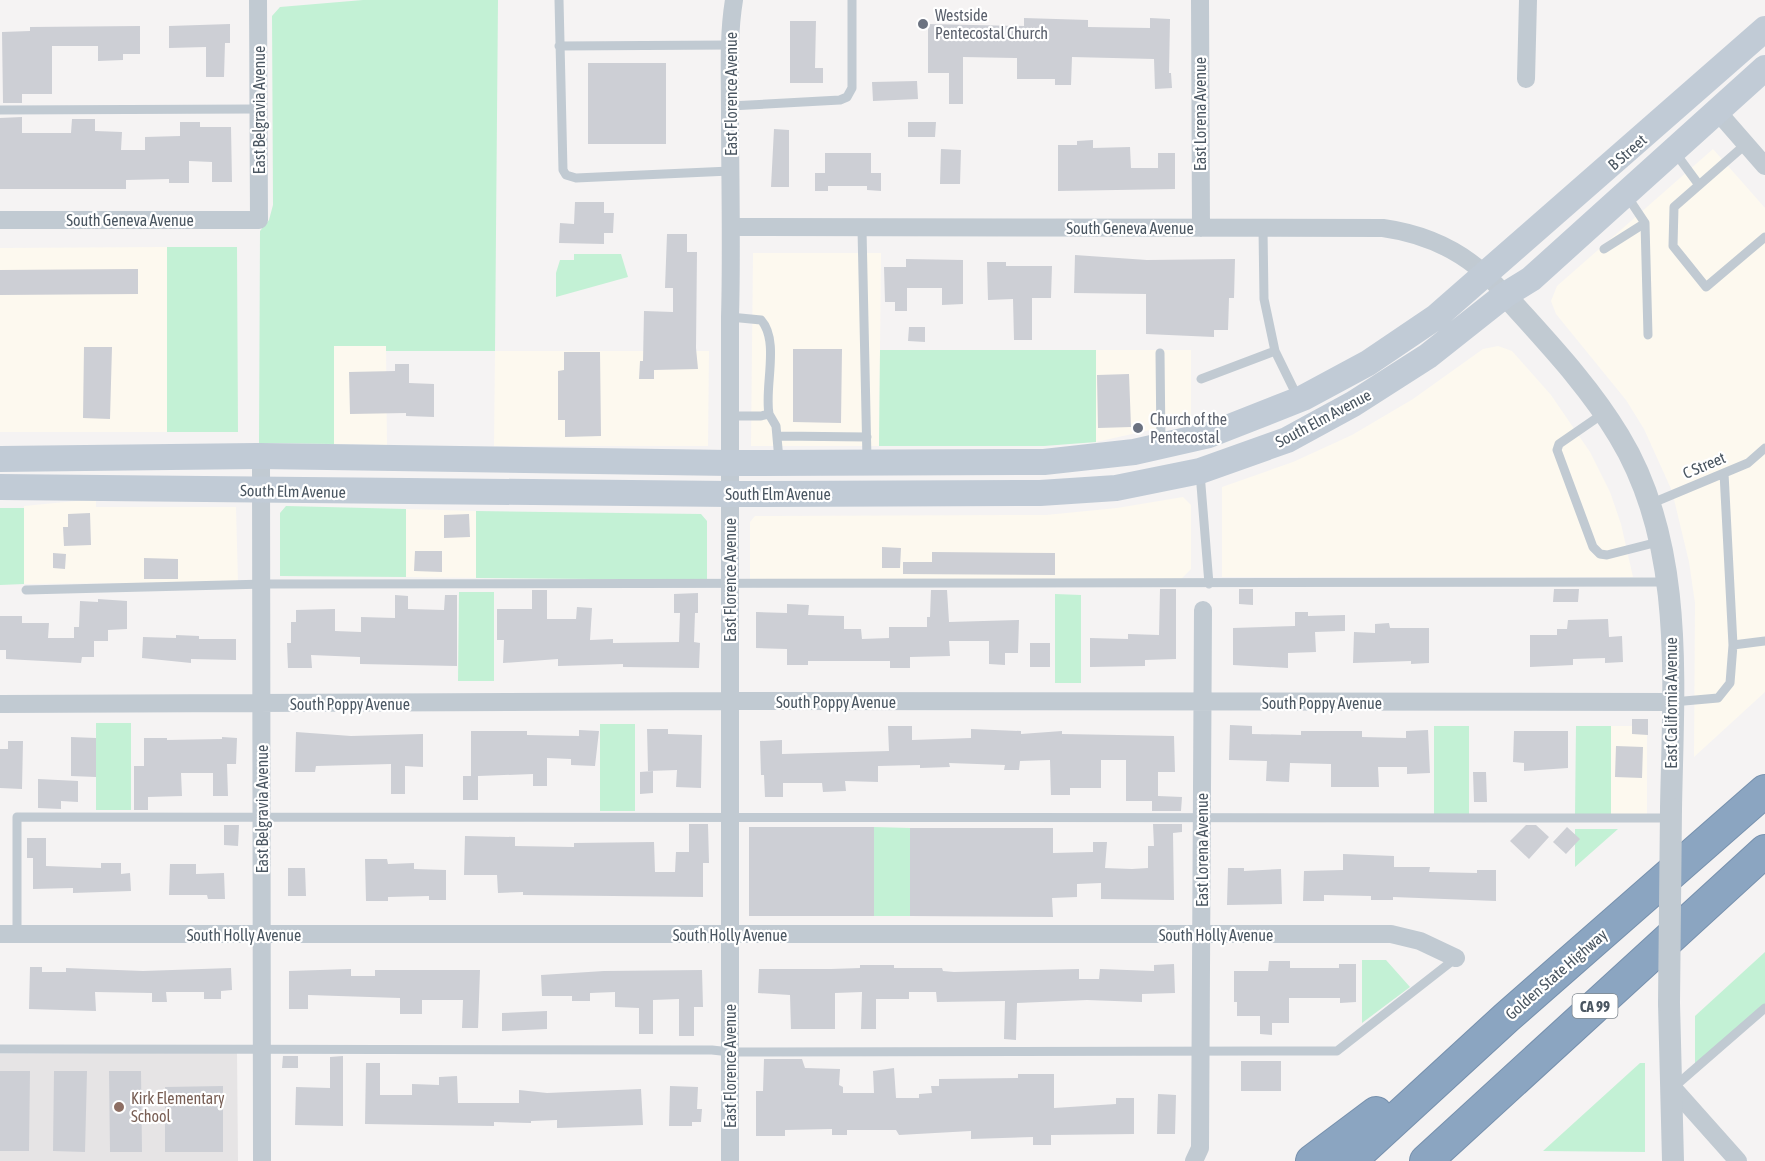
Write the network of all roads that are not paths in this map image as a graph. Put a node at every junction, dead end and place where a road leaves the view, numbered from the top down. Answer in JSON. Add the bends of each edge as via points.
{"nodes":[{"id":1,"x":258,"y":0,"type":"edge"},
{"id":2,"x":559,"y":0,"type":"edge"},
{"id":3,"x":734,"y":0,"type":"edge"},
{"id":4,"x":852,"y":0,"type":"edge"},
{"id":5,"x":1200,"y":0,"type":"edge"},
{"id":6,"x":1528,"y":0,"type":"edge"},
{"id":7,"x":1765,"y":29,"type":"edge"},
{"id":8,"x":730,"y":45,"type":"junction"},
{"id":9,"x":559,"y":46,"type":"junction"},
{"id":10,"x":1765,"y":48,"type":"edge"},
{"id":11,"x":1765,"y":68,"type":"edge"},
{"id":12,"x":1526,"y":79,"type":"dead end"},
{"id":13,"x":730,"y":106,"type":"junction"},
{"id":14,"x":0,"y":110,"type":"edge"},
{"id":15,"x":259,"y":110,"type":"junction"},
{"id":16,"x":1717,"y":111,"type":"junction"},
{"id":17,"x":1746,"y":144,"type":"junction"},
{"id":18,"x":1673,"y":150,"type":"junction"},
{"id":19,"x":1765,"y":166,"type":"edge"},
{"id":20,"x":730,"y":171,"type":"junction"},
{"id":21,"x":1700,"y":185,"type":"junction"},
{"id":22,"x":1626,"y":194,"type":"junction"},
{"id":23,"x":0,"y":220,"type":"edge"},
{"id":24,"x":259,"y":220,"type":"joint"},
{"id":25,"x":1645,"y":223,"type":"junction"},
{"id":26,"x":732,"y":227,"type":"junction"},
{"id":27,"x":862,"y":228,"type":"junction"},
{"id":28,"x":1201,"y":228,"type":"junction"},
{"id":29,"x":1263,"y":229,"type":"junction"},
{"id":30,"x":1765,"y":237,"type":"edge"},
{"id":31,"x":1604,"y":249,"type":"dead end"},
{"id":32,"x":1488,"y":274,"type":"junction"},
{"id":33,"x":1505,"y":295,"type":"junction"},
{"id":34,"x":730,"y":317,"type":"junction"},
{"id":35,"x":1648,"y":335,"type":"dead end"},
{"id":36,"x":1275,"y":351,"type":"junction"},
{"id":37,"x":1160,"y":353,"type":"dead end"},
{"id":38,"x":1201,"y":378,"type":"dead end"},
{"id":39,"x":1299,"y":400,"type":"junction"},
{"id":40,"x":1604,"y":413,"type":"junction"},
{"id":41,"x":769,"y":414,"type":"junction"},
{"id":42,"x":730,"y":416,"type":"junction"},
{"id":43,"x":779,"y":436,"type":"junction"},
{"id":44,"x":867,"y":437,"type":"junction"},
{"id":45,"x":1161,"y":446,"type":"junction"},
{"id":46,"x":1765,"y":448,"type":"edge"},
{"id":47,"x":261,"y":456,"type":"junction"},
{"id":48,"x":0,"y":459,"type":"edge"},
{"id":49,"x":730,"y":463,"type":"junction"},
{"id":50,"x":779,"y":463,"type":"junction"},
{"id":51,"x":867,"y":463,"type":"junction"},
{"id":52,"x":1200,"y":471,"type":"junction"},
{"id":53,"x":1724,"y":473,"type":"junction"},
{"id":54,"x":0,"y":486,"type":"edge"},
{"id":55,"x":261,"y":491,"type":"junction"},
{"id":56,"x":730,"y":494,"type":"junction"},
{"id":57,"x":1650,"y":504,"type":"junction"},
{"id":58,"x":1661,"y":541,"type":"junction"},
{"id":59,"x":1668,"y":582,"type":"junction"},
{"id":60,"x":261,"y":584,"type":"junction"},
{"id":61,"x":730,"y":584,"type":"junction"},
{"id":62,"x":1209,"y":584,"type":"junction"},
{"id":63,"x":26,"y":590,"type":"dead end"},
{"id":64,"x":1203,"y":610,"type":"dead end"},
{"id":65,"x":1765,"y":641,"type":"edge"},
{"id":66,"x":1733,"y":645,"type":"junction"},
{"id":67,"x":730,"y":701,"type":"junction"},
{"id":68,"x":1673,"y":702,"type":"junction"},
{"id":69,"x":1202,"y":703,"type":"junction"},
{"id":70,"x":0,"y":704,"type":"edge"},
{"id":71,"x":261,"y":705,"type":"junction"},
{"id":72,"x":1764,"y":792,"type":"edge"},
{"id":73,"x":1671,"y":813,"type":"junction"},
{"id":74,"x":261,"y":817,"type":"junction"},
{"id":75,"x":1202,"y":817,"type":"junction"},
{"id":76,"x":730,"y":818,"type":"junction"},
{"id":77,"x":1765,"y":851,"type":"edge"},
{"id":78,"x":9,"y":934,"type":"edge"},
{"id":79,"x":262,"y":935,"type":"junction"},
{"id":80,"x":1201,"y":935,"type":"junction"},
{"id":81,"x":730,"y":936,"type":"junction"},
{"id":82,"x":1456,"y":958,"type":"joint"},
{"id":83,"x":1765,"y":1008,"type":"edge"},
{"id":84,"x":1508,"y":1017,"type":"junction"},
{"id":85,"x":0,"y":1049,"type":"edge"},
{"id":86,"x":262,"y":1049,"type":"junction"},
{"id":87,"x":730,"y":1052,"type":"junction"},
{"id":88,"x":1201,"y":1052,"type":"junction"},
{"id":89,"x":1673,"y":1088,"type":"junction"},
{"id":90,"x":262,"y":1161,"type":"edge"},
{"id":91,"x":730,"y":1161,"type":"edge"},
{"id":92,"x":1194,"y":1161,"type":"edge"},
{"id":93,"x":1312,"y":1161,"type":"edge"},
{"id":94,"x":1350,"y":1161,"type":"edge"},
{"id":95,"x":1426,"y":1161,"type":"edge"},
{"id":96,"x":1673,"y":1161,"type":"edge"},
{"id":97,"x":1738,"y":1161,"type":"edge"}],
"edges":[{"from":1,"to":15,"type":"street","name":"East Belgravia Avenue"},
{"from":2,"to":9,"type":"lane"},
{"from":3,"to":8,"type":"street","name":"East Florence Avenue"},
{"from":4,"to":13,"type":"lane","via":[[852,88],[847,97]]},
{"from":5,"to":28,"type":"street","name":"East Lorena Avenue"},
{"from":6,"to":12,"type":"street"},
{"from":7,"to":32,"type":"main road","name":"B Street"},
{"from":8,"to":9,"type":"lane"},
{"from":8,"to":13,"type":"street","name":"East Florence Avenue"},
{"from":9,"to":20,"type":"lane","via":[[566,175],[576,178]]},
{"from":10,"to":16,"type":"main road","via":[[1726,82],[1720,90]]},
{"from":11,"to":16,"type":"main road","name":"B Street"},
{"from":13,"to":20,"type":"street","name":"East Florence Avenue"},
{"from":14,"to":15,"type":"lane"},
{"from":15,"to":24,"type":"street","name":"East Belgravia Avenue"},
{"from":16,"to":17,"type":"street"},
{"from":16,"to":18,"type":"main road","name":"B Street"},
{"from":17,"to":19,"type":"street"},
{"from":17,"to":21,"type":"lane"},
{"from":18,"to":21,"type":"lane"},
{"from":18,"to":22,"type":"main road","name":"B Street"},
{"from":20,"to":26,"type":"street","name":"East Florence Avenue"},
{"from":21,"to":30,"type":"lane","via":[[1674,207],[1673,246],[1706,287]]},
{"from":22,"to":25,"type":"lane"},
{"from":22,"to":33,"type":"main road","name":"B Street","via":[[1529,280]]},
{"from":23,"to":24,"type":"street","name":"South Geneva Avenue"},
{"from":25,"to":31,"type":"lane"},
{"from":25,"to":35,"type":"lane"},
{"from":26,"to":27,"type":"street","name":"South Geneva Avenue"},
{"from":26,"to":34,"type":"street","name":"East Florence Avenue"},
{"from":27,"to":28,"type":"street","name":"South Geneva Avenue"},
{"from":27,"to":44,"type":"lane"},
{"from":28,"to":29,"type":"street","name":"South Geneva Avenue"},
{"from":29,"to":32,"type":"street","name":"South Geneva Avenue","via":[[1408,231],[1456,250]]},
{"from":29,"to":36,"type":"lane","via":[[1264,299]]},
{"from":32,"to":33,"type":"street","name":"South Geneva Avenue"},
{"from":32,"to":39,"type":"main road","name":"South Elm Avenue","via":[[1436,317],[1368,363]]},
{"from":33,"to":40,"type":"street","name":"East California Avenue"},
{"from":33,"to":52,"type":"main road","name":"South Elm Avenue","via":[[1428,357],[1353,404],[1287,440]]},
{"from":34,"to":41,"type":"lane","via":[[761,320],[765,326],[770,340]]},
{"from":34,"to":42,"type":"street","name":"East Florence Avenue"},
{"from":36,"to":38,"type":"lane"},
{"from":36,"to":39,"type":"lane"},
{"from":37,"to":45,"type":"lane"},
{"from":39,"to":45,"type":"main road","name":"South Elm Avenue","via":[[1209,435]]},
{"from":40,"to":57,"type":"street","name":"East California Avenue","via":[[1637,470]]},
{"from":40,"to":58,"type":"lane","via":[[1559,444],[1557,450],[1593,547],[1606,555]]},
{"from":41,"to":42,"type":"lane"},
{"from":41,"to":43,"type":"lane"},
{"from":42,"to":49,"type":"street","name":"East Florence Avenue"},
{"from":43,"to":44,"type":"lane"},
{"from":43,"to":50,"type":"lane"},
{"from":44,"to":51,"type":"lane"},
{"from":45,"to":51,"type":"main road","name":"South Elm Avenue","via":[[1044,462]]},
{"from":46,"to":53,"type":"lane","name":"C Street","via":[[1748,463]]},
{"from":47,"to":48,"type":"main road","name":"South Elm Avenue"},
{"from":47,"to":49,"type":"main road","name":"South Elm Avenue"},
{"from":47,"to":55,"type":"street","name":"East Belgravia Avenue"},
{"from":49,"to":50,"type":"main road","name":"South Elm Avenue"},
{"from":49,"to":56,"type":"street","name":"East Florence Avenue"},
{"from":50,"to":51,"type":"main road","name":"South Elm Avenue"},
{"from":52,"to":56,"type":"main road","name":"South Elm Avenue","via":[[1116,488],[1040,493]]},
{"from":52,"to":62,"type":"lane"},
{"from":53,"to":57,"type":"lane","name":"C Street"},
{"from":53,"to":66,"type":"lane"},
{"from":54,"to":55,"type":"main road","name":"South Elm Avenue"},
{"from":55,"to":56,"type":"main road","name":"South Elm Avenue"},
{"from":55,"to":60,"type":"street","name":"East Belgravia Avenue"},
{"from":56,"to":61,"type":"street","name":"East Florence Avenue"},
{"from":57,"to":58,"type":"street","name":"East California Avenue"},
{"from":58,"to":59,"type":"street","name":"East California Avenue"},
{"from":59,"to":62,"type":"lane"},
{"from":59,"to":68,"type":"street","name":"East California Avenue"},
{"from":60,"to":61,"type":"lane"},
{"from":60,"to":63,"type":"lane"},
{"from":60,"to":71,"type":"street","name":"East Belgravia Avenue"},
{"from":61,"to":62,"type":"lane"},
{"from":61,"to":67,"type":"street","name":"East Florence Avenue"},
{"from":64,"to":69,"type":"street","name":"East Lorena Avenue"},
{"from":65,"to":66,"type":"lane"},
{"from":66,"to":68,"type":"lane","via":[[1730,683],[1724,694],[1711,700]]},
{"from":67,"to":69,"type":"street","name":"South Poppy Avenue"},
{"from":67,"to":71,"type":"street","name":"South Poppy Avenue"},
{"from":67,"to":76,"type":"street","name":"East Florence Avenue"},
{"from":68,"to":69,"type":"street","name":"South Poppy Avenue"},
{"from":68,"to":73,"type":"street","name":"East California Avenue"},
{"from":69,"to":75,"type":"street","name":"East Lorena Avenue"},
{"from":70,"to":71,"type":"street","name":"South Poppy Avenue"},
{"from":71,"to":74,"type":"street","name":"East Belgravia Avenue"},
{"from":72,"to":84,"type":"highway","name":"Golden State Highway"},
{"from":73,"to":75,"type":"lane"},
{"from":73,"to":89,"type":"street","name":"East California Avenue","bridge":true},
{"from":74,"to":76,"type":"lane"},
{"from":74,"to":78,"type":"lane","via":[[17,817]]},
{"from":74,"to":79,"type":"street","name":"East Belgravia Avenue"},
{"from":75,"to":76,"type":"lane"},
{"from":75,"to":80,"type":"street","name":"East Lorena Avenue"},
{"from":76,"to":81,"type":"street","name":"East Florence Avenue"},
{"from":77,"to":95,"type":"highway","number":"CA 99"},
{"from":78,"to":79,"type":"street","name":"South Holly Avenue"},
{"from":79,"to":81,"type":"street","name":"South Holly Avenue"},
{"from":79,"to":86,"type":"street","name":"East Belgravia Avenue"},
{"from":80,"to":81,"type":"street","name":"South Holly Avenue"},
{"from":80,"to":82,"type":"street","name":"South Holly Avenue","via":[[1391,934],[1420,941]]},
{"from":80,"to":88,"type":"street","name":"East Lorena Avenue"},
{"from":81,"to":87,"type":"street","name":"East Florence Avenue"},
{"from":82,"to":88,"type":"lane","via":[[1337,1051]]},
{"from":83,"to":89,"type":"lane"},
{"from":84,"to":93,"type":"highway"},
{"from":84,"to":94,"type":"highway","name":"Golden State Highway"},
{"from":85,"to":86,"type":"lane"},
{"from":86,"to":87,"type":"lane"},
{"from":86,"to":90,"type":"street","name":"East Belgravia Avenue"},
{"from":87,"to":88,"type":"lane"},
{"from":87,"to":91,"type":"street","name":"East Florence Avenue"},
{"from":88,"to":92,"type":"street","name":"East Lorena Avenue","via":[[1200,1148]]},
{"from":89,"to":96,"type":"street","name":"East California Avenue"},
{"from":89,"to":97,"type":"street"}]}
